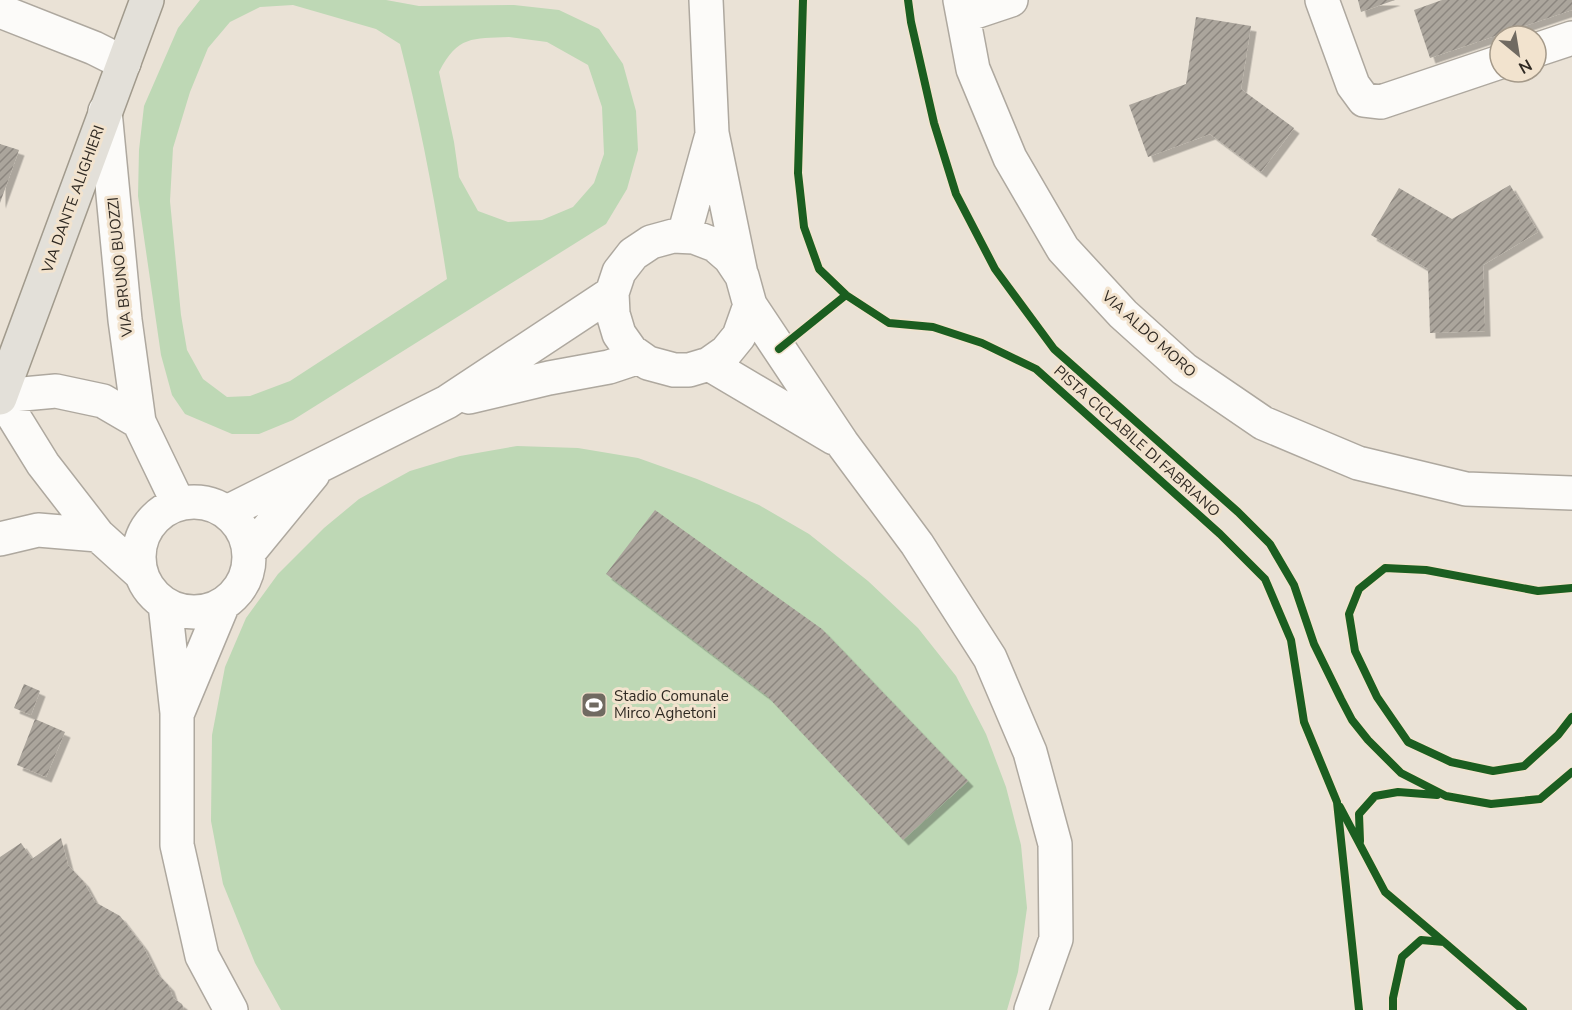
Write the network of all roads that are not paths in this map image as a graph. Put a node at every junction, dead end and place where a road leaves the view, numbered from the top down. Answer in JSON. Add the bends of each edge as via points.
{"nodes":[{"id":1,"x":147,"y":0,"type":"edge"},
{"id":2,"x":706,"y":0,"type":"edge"},
{"id":3,"x":1011,"y":0,"type":"edge"},
{"id":4,"x":1322,"y":0,"type":"edge"},
{"id":5,"x":962,"y":8,"type":"edge"},
{"id":6,"x":0,"y":10,"type":"edge"},
{"id":7,"x":1572,"y":38,"type":"edge"},
{"id":8,"x":1548,"y":46,"type":"edge"},
{"id":9,"x":124,"y":63,"type":"junction"},
{"id":10,"x":1488,"y":66,"type":"edge"},
{"id":11,"x":105,"y":111,"type":"junction"},
{"id":12,"x":712,"y":134,"type":"junction"},
{"id":13,"x":684,"y":236,"type":"junction"},
{"id":14,"x":746,"y":290,"type":"junction"},
{"id":15,"x":612,"y":293,"type":"junction"},
{"id":16,"x":639,"y":357,"type":"junction"},
{"id":17,"x":709,"y":364,"type":"junction"},
{"id":18,"x":0,"y":397,"type":"edge"},
{"id":19,"x":447,"y":402,"type":"junction"},
{"id":20,"x":139,"y":422,"type":"junction"},
{"id":21,"x":842,"y":442,"type":"junction"},
{"id":22,"x":320,"y":466,"type":"junction"},
{"id":23,"x":1572,"y":494,"type":"edge"},
{"id":24,"x":178,"y":503,"type":"junction"},
{"id":25,"x":227,"y":512,"type":"junction"},
{"id":26,"x":98,"y":535,"type":"junction"},
{"id":27,"x":0,"y":539,"type":"edge"},
{"id":28,"x":249,"y":552,"type":"junction"},
{"id":29,"x":141,"y":574,"type":"junction"},
{"id":30,"x":165,"y":604,"type":"junction"},
{"id":31,"x":223,"y":604,"type":"junction"},
{"id":32,"x":177,"y":713,"type":"junction"},
{"id":33,"x":231,"y":1010,"type":"edge"},
{"id":34,"x":1031,"y":1010,"type":"edge"}],
"edges":[{"from":1,"to":9,"type":"main road","name":"VIA DANTE ALIGHIERI"},
{"from":2,"to":12,"type":"street"},
{"from":3,"to":5,"type":"street"},
{"from":4,"to":10,"type":"street","via":[[1353,85],[1364,100],[1381,102]]},
{"from":5,"to":23,"type":"street","name":"VIA ALDO MORO","via":[[973,69],[1010,158],[1063,249],[1123,314],[1184,369],[1263,423],[1358,463],[1466,489]]},
{"from":6,"to":9,"type":"street"},
{"from":7,"to":8,"type":"street"},
{"from":9,"to":11,"type":"main road","name":"VIA DANTE ALIGHIERI"},
{"from":11,"to":18,"type":"main road","name":"VIA DANTE ALIGHIERI"},
{"from":11,"to":20,"type":"street","name":"VIA BRUNO BUOZZI"},
{"from":12,"to":13,"type":"street"},
{"from":12,"to":14,"type":"street"},
{"from":13,"to":14,"type":"street","via":[[715,245],[730,258]]},
{"from":13,"to":15,"type":"street","via":[[651,242],[633,254],[619,272]]},
{"from":14,"to":17,"type":"street","via":[[739,336]]},
{"from":14,"to":21,"type":"street"},
{"from":15,"to":16,"type":"street","via":[[619,334]]},
{"from":15,"to":19,"type":"street"},
{"from":16,"to":17,"type":"street","via":[[674,370]]},
{"from":16,"to":19,"type":"street"},
{"from":17,"to":21,"type":"street"},
{"from":18,"to":20,"type":"street","via":[[56,391],[103,401]]},
{"from":18,"to":26,"type":"street","via":[[43,464]]},
{"from":19,"to":22,"type":"street"},
{"from":20,"to":24,"type":"street","name":"VIA BRUNO BUOZZI"},
{"from":21,"to":34,"type":"street","via":[[917,543],[990,658],[1030,752],[1055,844],[1056,939]]},
{"from":22,"to":25,"type":"street"},
{"from":22,"to":28,"type":"street"},
{"from":24,"to":25,"type":"street","via":[[203,502]]},
{"from":24,"to":29,"type":"street","via":[[149,524],[138,557]]},
{"from":25,"to":28,"type":"street","via":[[238,523]]},
{"from":26,"to":27,"type":"street","via":[[38,530]]},
{"from":26,"to":29,"type":"street"},
{"from":28,"to":31,"type":"street","via":[[243,582]]},
{"from":29,"to":30,"type":"street","via":[[154,596]]},
{"from":30,"to":31,"type":"street","via":[[194,612]]},
{"from":30,"to":32,"type":"street"},
{"from":31,"to":32,"type":"street"},
{"from":32,"to":33,"type":"street","via":[[177,845],[202,956]]}]}
